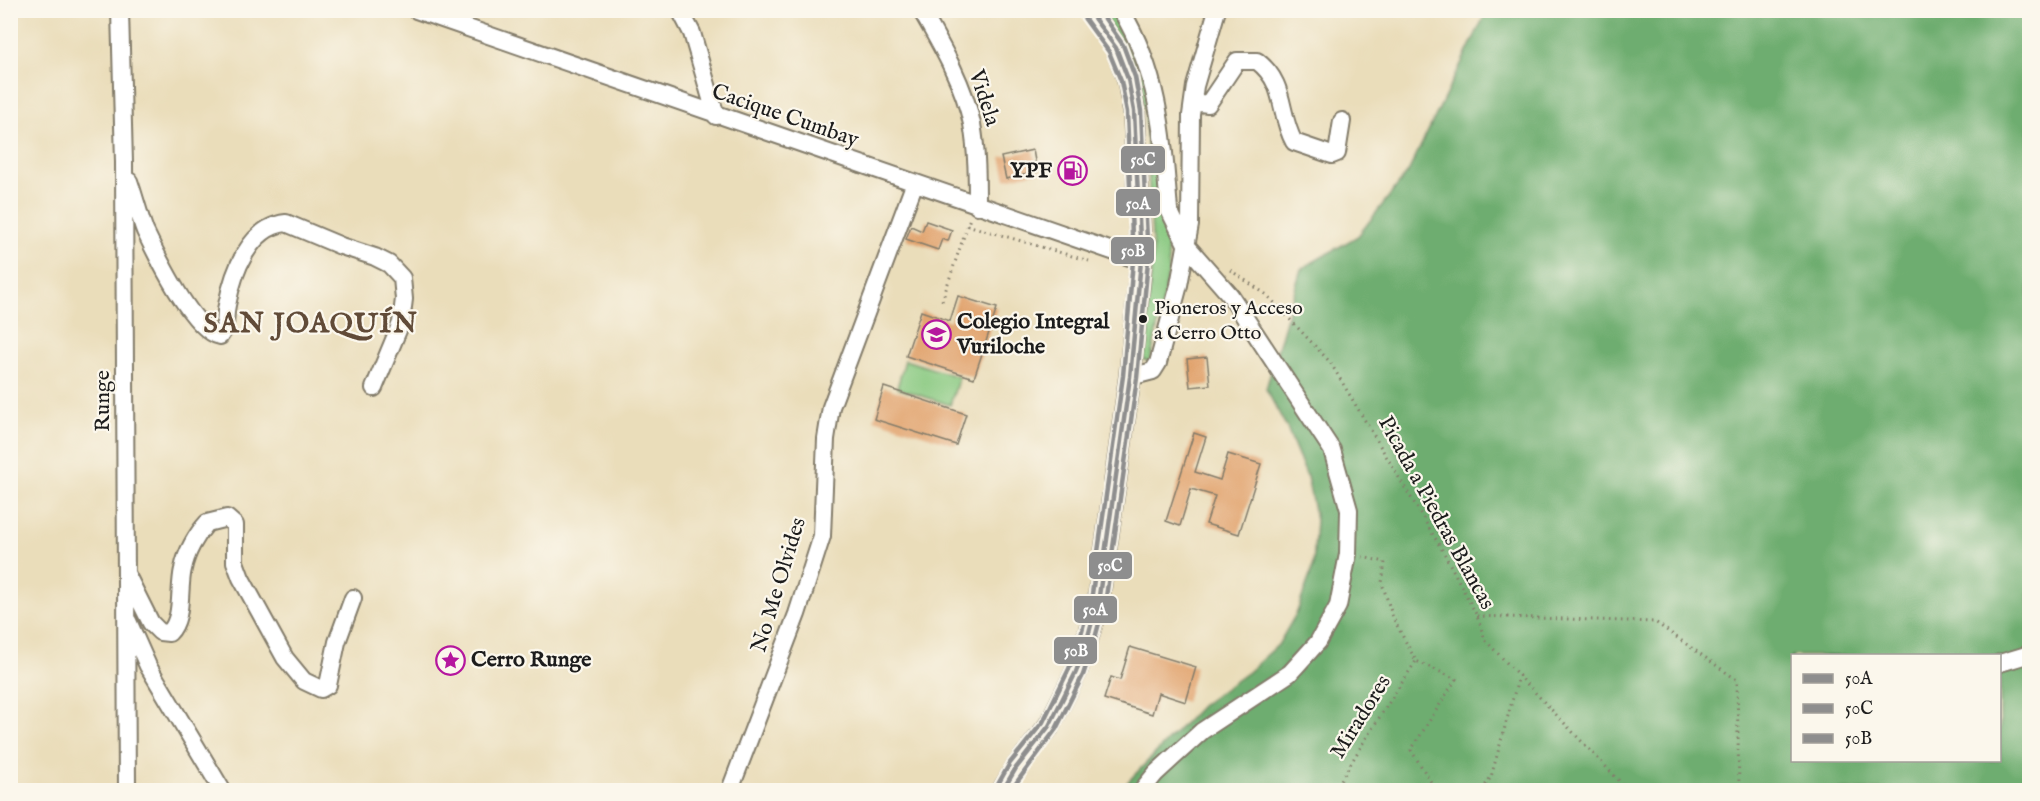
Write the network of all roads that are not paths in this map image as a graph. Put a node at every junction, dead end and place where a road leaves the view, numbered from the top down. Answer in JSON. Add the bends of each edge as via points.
{"nodes":[{"id":1,"x":120,"y":10,"type":"edge"},
{"id":2,"x":416,"y":10,"type":"edge"},
{"id":3,"x":680,"y":10,"type":"edge"},
{"id":4,"x":921,"y":10,"type":"edge"},
{"id":5,"x":1088,"y":10,"type":"edge"},
{"id":6,"x":1120,"y":10,"type":"edge"},
{"id":7,"x":1217,"y":10,"type":"edge"},
{"id":8,"x":1193,"y":102,"type":"junction"},
{"id":9,"x":716,"y":116,"type":"junction"},
{"id":10,"x":1342,"y":121,"type":"dead end"},
{"id":11,"x":124,"y":164,"type":"junction"},
{"id":12,"x":914,"y":185,"type":"junction"},
{"id":13,"x":977,"y":206,"type":"junction"},
{"id":14,"x":1187,"y":246,"type":"junction"},
{"id":15,"x":1141,"y":261,"type":"junction"},
{"id":16,"x":1130,"y":377,"type":"junction"},
{"id":17,"x":374,"y":388,"type":"dead end"},
{"id":18,"x":126,"y":572,"type":"junction"},
{"id":19,"x":353,"y":598,"type":"dead end"},
{"id":20,"x":126,"y":616,"type":"junction"},
{"id":21,"x":2030,"y":654,"type":"edge"},
{"id":22,"x":2001,"y":663,"type":"edge"},
{"id":23,"x":127,"y":790,"type":"edge"},
{"id":24,"x":222,"y":790,"type":"edge"},
{"id":25,"x":730,"y":790,"type":"edge"},
{"id":26,"x":1003,"y":790,"type":"edge"},
{"id":27,"x":1142,"y":790,"type":"edge"}],
"edges":[{"from":1,"to":11,"type":"street","name":"Runge"},
{"from":2,"to":9,"type":"street","name":"Cacique Cumbay"},
{"from":3,"to":9,"type":"street","via":[[692,33]]},
{"from":4,"to":13,"type":"street","name":"Videla","via":[[959,82],[972,122]]},
{"from":5,"to":15,"type":"main road","via":[[1116,48],[1128,79],[1134,111]]},
{"from":6,"to":14,"type":"street","via":[[1132,28],[1154,84],[1162,124],[1169,210]]},
{"from":7,"to":8,"type":"street"},
{"from":8,"to":10,"type":"street","via":[[1208,104],[1237,61],[1257,61],[1274,77],[1294,142],[1332,155],[1337,153]]},
{"from":8,"to":14,"type":"street"},
{"from":9,"to":12,"type":"street","name":"Cacique Cumbay"},
{"from":11,"to":17,"type":"street","via":[[145,229],[159,258],[195,319],[212,335],[220,336],[226,328],[233,279],[260,233],[273,224],[286,223],[389,264],[402,278],[404,299],[401,323]]},
{"from":11,"to":18,"type":"street","name":"Runge"},
{"from":12,"to":13,"type":"street","name":"Cacique Cumbay"},
{"from":12,"to":25,"type":"street","name":"No Me Olvides","via":[[831,407],[822,536],[797,614]]},
{"from":13,"to":15,"type":"street","name":"Cacique Cumbay"},
{"from":14,"to":16,"type":"street","via":[[1158,363],[1153,371]]},
{"from":14,"to":27,"type":"street","via":[[1208,268],[1265,346],[1332,450],[1350,510],[1348,554],[1338,606],[1304,657],[1290,673],[1202,731]]},
{"from":15,"to":16,"type":"main road"},
{"from":16,"to":26,"type":"main road","via":[[1099,596],[1087,640],[1049,726]]},
{"from":18,"to":19,"type":"street","via":[[151,623],[160,633],[169,633],[178,624],[183,567],[194,542],[207,523],[227,518],[235,525],[235,562],[241,579],[285,658],[304,681],[321,689],[328,685],[337,642]]},
{"from":18,"to":20,"type":"street","name":"Runge"},
{"from":20,"to":23,"type":"street","name":"Runge"},
{"from":20,"to":24,"type":"street","via":[[148,666]]},
{"from":21,"to":22,"type":"street"}]}
